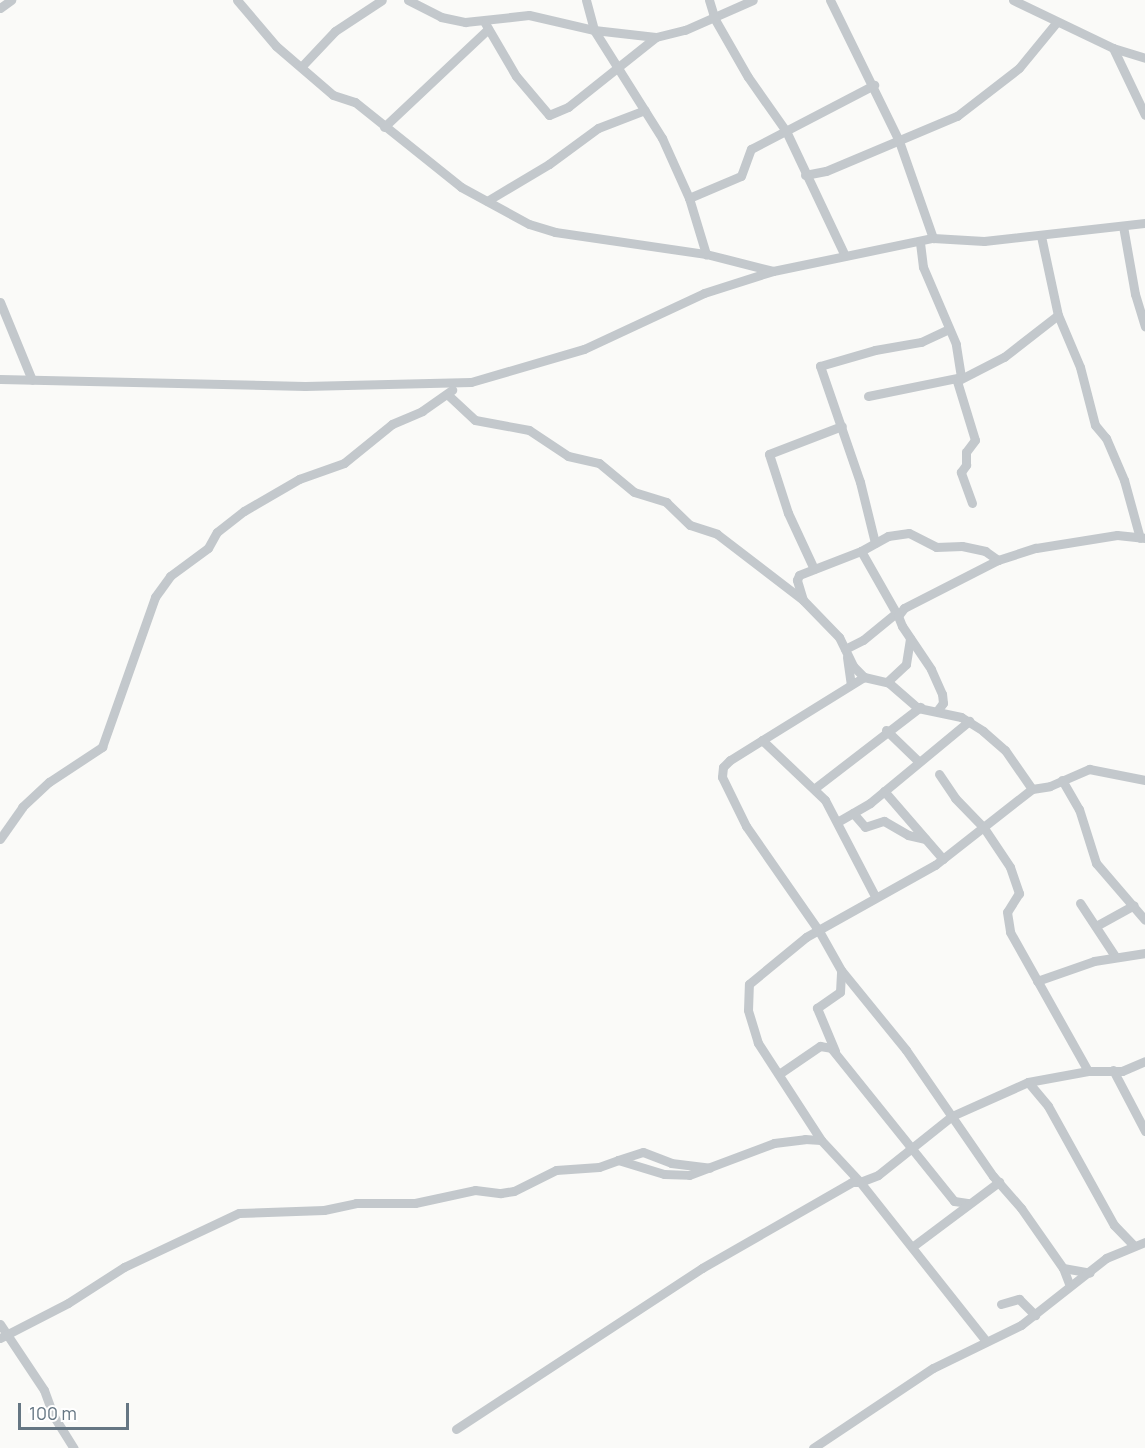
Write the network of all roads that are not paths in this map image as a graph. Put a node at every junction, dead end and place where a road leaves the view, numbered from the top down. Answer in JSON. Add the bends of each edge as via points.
{"nodes":[{"id":1,"x":11,"y":0,"type":"edge"},
{"id":2,"x":237,"y":0,"type":"edge"},
{"id":3,"x":382,"y":0,"type":"edge"},
{"id":4,"x":408,"y":0,"type":"edge"},
{"id":5,"x":586,"y":0,"type":"edge"},
{"id":6,"x":709,"y":0,"type":"edge"},
{"id":7,"x":753,"y":0,"type":"edge"},
{"id":8,"x":830,"y":0,"type":"edge"},
{"id":9,"x":1012,"y":0,"type":"edge"},
{"id":10,"x":0,"y":8,"type":"edge"},
{"id":11,"x":714,"y":16,"type":"junction"},
{"id":12,"x":1056,"y":23,"type":"junction"},
{"id":13,"x":487,"y":26,"type":"junction"},
{"id":14,"x":594,"y":30,"type":"junction"},
{"id":15,"x":656,"y":37,"type":"junction"},
{"id":16,"x":1113,"y":48,"type":"junction"},
{"id":17,"x":1145,"y":58,"type":"edge"},
{"id":18,"x":302,"y":66,"type":"junction"},
{"id":19,"x":620,"y":68,"type":"junction"},
{"id":20,"x":874,"y":85,"type":"junction"},
{"id":21,"x":645,"y":110,"type":"junction"},
{"id":22,"x":1145,"y":115,"type":"edge"},
{"id":23,"x":384,"y":127,"type":"junction"},
{"id":24,"x":786,"y":131,"type":"junction"},
{"id":25,"x":899,"y":141,"type":"junction"},
{"id":26,"x":805,"y":176,"type":"junction"},
{"id":27,"x":689,"y":198,"type":"junction"},
{"id":28,"x":487,"y":201,"type":"junction"},
{"id":29,"x":1145,"y":223,"type":"edge"},
{"id":30,"x":1124,"y":226,"type":"junction"},
{"id":31,"x":1041,"y":236,"type":"junction"},
{"id":32,"x":933,"y":238,"type":"junction"},
{"id":33,"x":920,"y":242,"type":"junction"},
{"id":34,"x":706,"y":254,"type":"junction"},
{"id":35,"x":844,"y":256,"type":"junction"},
{"id":36,"x":773,"y":271,"type":"junction"},
{"id":37,"x":0,"y":303,"type":"edge"},
{"id":38,"x":1058,"y":315,"type":"junction"},
{"id":39,"x":1145,"y":327,"type":"edge"},
{"id":40,"x":949,"y":328,"type":"junction"},
{"id":41,"x":963,"y":373,"type":"junction"},
{"id":42,"x":0,"y":379,"type":"edge"},
{"id":43,"x":32,"y":380,"type":"junction"},
{"id":44,"x":460,"y":382,"type":"junction"},
{"id":45,"x":447,"y":394,"type":"junction"},
{"id":46,"x":868,"y":396,"type":"dead end"},
{"id":47,"x":842,"y":426,"type":"junction"},
{"id":48,"x":972,"y":503,"type":"dead end"},
{"id":49,"x":1143,"y":538,"type":"edge"},
{"id":50,"x":875,"y":543,"type":"junction"},
{"id":51,"x":861,"y":551,"type":"junction"},
{"id":52,"x":998,"y":560,"type":"junction"},
{"id":53,"x":814,"y":569,"type":"junction"},
{"id":54,"x":803,"y":600,"type":"junction"},
{"id":55,"x":897,"y":615,"type":"junction"},
{"id":56,"x":910,"y":638,"type":"junction"},
{"id":57,"x":846,"y":652,"type":"junction"},
{"id":58,"x":864,"y":677,"type":"junction"},
{"id":59,"x":887,"y":682,"type":"junction"},
{"id":60,"x":850,"y":684,"type":"junction"},
{"id":61,"x":920,"y":707,"type":"junction"},
{"id":62,"x":937,"y":711,"type":"junction"},
{"id":63,"x":969,"y":722,"type":"junction"},
{"id":64,"x":886,"y":730,"type":"junction"},
{"id":65,"x":762,"y":740,"type":"junction"},
{"id":66,"x":918,"y":761,"type":"junction"},
{"id":67,"x":939,"y":774,"type":"dead end"},
{"id":68,"x":1062,"y":780,"type":"junction"},
{"id":69,"x":1145,"y":780,"type":"edge"},
{"id":70,"x":815,"y":788,"type":"junction"},
{"id":71,"x":1032,"y":789,"type":"junction"},
{"id":72,"x":884,"y":791,"type":"junction"},
{"id":73,"x":853,"y":813,"type":"junction"},
{"id":74,"x":839,"y":821,"type":"junction"},
{"id":75,"x":984,"y":828,"type":"junction"},
{"id":76,"x":0,"y":839,"type":"edge"},
{"id":77,"x":926,"y":839,"type":"junction"},
{"id":78,"x":943,"y":859,"type":"junction"},
{"id":79,"x":876,"y":896,"type":"junction"},
{"id":80,"x":1080,"y":903,"type":"dead end"},
{"id":81,"x":1134,"y":905,"type":"junction"},
{"id":82,"x":1145,"y":920,"type":"edge"},
{"id":83,"x":1096,"y":926,"type":"junction"},
{"id":84,"x":819,"y":930,"type":"junction"},
{"id":85,"x":1145,"y":953,"type":"edge"},
{"id":86,"x":1115,"y":956,"type":"junction"},
{"id":87,"x":841,"y":970,"type":"junction"},
{"id":88,"x":1037,"y":981,"type":"junction"},
{"id":89,"x":835,"y":1051,"type":"junction"},
{"id":90,"x":1145,"y":1061,"type":"edge"},
{"id":91,"x":1113,"y":1070,"type":"junction"},
{"id":92,"x":1088,"y":1071,"type":"junction"},
{"id":93,"x":779,"y":1074,"type":"junction"},
{"id":94,"x":1028,"y":1082,"type":"junction"},
{"id":95,"x":952,"y":1116,"type":"junction"},
{"id":96,"x":1145,"y":1131,"type":"edge"},
{"id":97,"x":821,"y":1140,"type":"junction"},
{"id":98,"x":909,"y":1148,"type":"junction"},
{"id":99,"x":618,"y":1160,"type":"junction"},
{"id":100,"x":710,"y":1168,"type":"junction"},
{"id":101,"x":860,"y":1182,"type":"junction"},
{"id":102,"x":999,"y":1182,"type":"junction"},
{"id":103,"x":969,"y":1203,"type":"junction"},
{"id":104,"x":1145,"y":1242,"type":"edge"},
{"id":105,"x":1133,"y":1245,"type":"junction"},
{"id":106,"x":912,"y":1247,"type":"junction"},
{"id":107,"x":1063,"y":1268,"type":"junction"},
{"id":108,"x":1090,"y":1273,"type":"junction"},
{"id":109,"x":1070,"y":1286,"type":"junction"},
{"id":110,"x":1001,"y":1304,"type":"dead end"},
{"id":111,"x":1035,"y":1315,"type":"junction"},
{"id":112,"x":0,"y":1324,"type":"edge"},
{"id":113,"x":3,"y":1337,"type":"edge"},
{"id":114,"x":986,"y":1341,"type":"junction"},
{"id":115,"x":456,"y":1429,"type":"dead end"},
{"id":116,"x":74,"y":1448,"type":"edge"},
{"id":117,"x":813,"y":1448,"type":"edge"}],
"edges":[{"from":1,"to":10,"type":"street"},
{"from":2,"to":18,"type":"street","via":[[276,46]]},
{"from":3,"to":18,"type":"street","via":[[334,31]]},
{"from":4,"to":13,"type":"street","via":[[448,20]]},
{"from":5,"to":14,"type":"street"},
{"from":6,"to":11,"type":"street"},
{"from":7,"to":11,"type":"street"},
{"from":8,"to":20,"type":"street"},
{"from":9,"to":12,"type":"street"},
{"from":11,"to":15,"type":"street","via":[[685,30]]},
{"from":11,"to":24,"type":"street","via":[[748,77]]},
{"from":12,"to":16,"type":"street"},
{"from":12,"to":25,"type":"street","via":[[1019,68],[984,99],[938,126]]},
{"from":13,"to":14,"type":"street","via":[[523,15]]},
{"from":13,"to":19,"type":"street","via":[[516,76],[547,114],[567,107]]},
{"from":13,"to":23,"type":"street"},
{"from":14,"to":15,"type":"street"},
{"from":14,"to":19,"type":"street"},
{"from":15,"to":19,"type":"street"},
{"from":16,"to":17,"type":"street"},
{"from":16,"to":22,"type":"street"},
{"from":18,"to":23,"type":"street","via":[[333,95],[355,102]]},
{"from":19,"to":21,"type":"street"},
{"from":20,"to":24,"type":"street"},
{"from":20,"to":25,"type":"street"},
{"from":21,"to":27,"type":"street"},
{"from":21,"to":28,"type":"street","via":[[598,128],[549,164]]},
{"from":23,"to":28,"type":"street","via":[[461,187]]},
{"from":24,"to":26,"type":"street"},
{"from":24,"to":27,"type":"street","via":[[751,149],[741,177]]},
{"from":25,"to":26,"type":"street"},
{"from":25,"to":32,"type":"street"},
{"from":26,"to":35,"type":"street","via":[[826,211]]},
{"from":27,"to":34,"type":"street"},
{"from":28,"to":34,"type":"street","via":[[546,230]]},
{"from":29,"to":30,"type":"street"},
{"from":30,"to":31,"type":"street"},
{"from":30,"to":39,"type":"street","via":[[1135,294]]},
{"from":31,"to":32,"type":"street","via":[[984,242]]},
{"from":31,"to":38,"type":"street"},
{"from":32,"to":33,"type":"street"},
{"from":33,"to":35,"type":"street"},
{"from":33,"to":40,"type":"street","via":[[923,267]]},
{"from":34,"to":36,"type":"street"},
{"from":35,"to":36,"type":"street"},
{"from":36,"to":44,"type":"street","via":[[704,293],[584,349]]},
{"from":37,"to":43,"type":"street"},
{"from":38,"to":41,"type":"street","via":[[1004,357]]},
{"from":38,"to":49,"type":"street","via":[[1080,367],[1095,425],[1106,438],[1124,480]]},
{"from":40,"to":41,"type":"street"},
{"from":40,"to":47,"type":"street","via":[[921,342],[820,365]]},
{"from":41,"to":46,"type":"street","via":[[928,387]]},
{"from":41,"to":48,"type":"street","via":[[957,387],[975,440],[966,451],[961,472]]},
{"from":42,"to":43,"type":"street"},
{"from":43,"to":44,"type":"street","via":[[298,386]]},
{"from":44,"to":45,"type":"street"},
{"from":45,"to":54,"type":"street","via":[[476,420],[529,430],[568,456],[599,463],[634,492],[666,502],[686,522],[717,534]]},
{"from":45,"to":76,"type":"street","via":[[392,424],[344,463],[299,479],[244,511],[217,532],[208,548],[170,576],[155,597],[102,747],[31,798]]},
{"from":47,"to":50,"type":"street"},
{"from":47,"to":53,"type":"street","via":[[769,454],[788,513]]},
{"from":49,"to":52,"type":"street","via":[[1116,535],[1086,543],[1056,544]]},
{"from":50,"to":51,"type":"street"},
{"from":50,"to":52,"type":"street","via":[[909,533],[936,548],[962,546],[985,551]]},
{"from":51,"to":53,"type":"street"},
{"from":51,"to":55,"type":"street"},
{"from":52,"to":55,"type":"street","via":[[924,595]]},
{"from":53,"to":54,"type":"street","via":[[797,578]]},
{"from":54,"to":57,"type":"street","via":[[834,632]]},
{"from":55,"to":56,"type":"street"},
{"from":55,"to":57,"type":"street"},
{"from":56,"to":59,"type":"street","via":[[906,664]]},
{"from":56,"to":62,"type":"street","via":[[939,687],[943,699]]},
{"from":57,"to":58,"type":"street"},
{"from":57,"to":60,"type":"street"},
{"from":58,"to":59,"type":"street"},
{"from":58,"to":60,"type":"street"},
{"from":59,"to":61,"type":"street"},
{"from":60,"to":65,"type":"street","via":[[823,705]]},
{"from":61,"to":62,"type":"street"},
{"from":61,"to":64,"type":"street"},
{"from":62,"to":63,"type":"street"},
{"from":63,"to":66,"type":"street"},
{"from":63,"to":71,"type":"street","via":[[999,744]]},
{"from":64,"to":66,"type":"street"},
{"from":64,"to":70,"type":"street"},
{"from":65,"to":70,"type":"street"},
{"from":65,"to":84,"type":"street","via":[[726,764],[722,777],[746,826]]},
{"from":66,"to":72,"type":"street"},
{"from":67,"to":75,"type":"street","via":[[955,798]]},
{"from":68,"to":69,"type":"street","via":[[1089,769]]},
{"from":68,"to":71,"type":"street"},
{"from":68,"to":81,"type":"street","via":[[1083,820],[1091,854]]},
{"from":70,"to":74,"type":"street"},
{"from":71,"to":75,"type":"street"},
{"from":72,"to":73,"type":"street"},
{"from":72,"to":77,"type":"street"},
{"from":73,"to":74,"type":"street"},
{"from":73,"to":77,"type":"street","via":[[865,827],[884,821],[908,835]]},
{"from":74,"to":79,"type":"street"},
{"from":75,"to":78,"type":"street"},
{"from":75,"to":88,"type":"street","via":[[1019,889],[1007,921]]},
{"from":77,"to":78,"type":"street"},
{"from":78,"to":79,"type":"street"},
{"from":79,"to":84,"type":"street"},
{"from":80,"to":83,"type":"street"},
{"from":81,"to":82,"type":"street"},
{"from":81,"to":83,"type":"street"},
{"from":83,"to":86,"type":"street"},
{"from":84,"to":87,"type":"street"},
{"from":84,"to":93,"type":"street","via":[[788,949],[779,962],[748,987],[753,1031]]},
{"from":85,"to":86,"type":"street"},
{"from":86,"to":88,"type":"street"},
{"from":87,"to":89,"type":"street","via":[[843,988],[817,1008]]},
{"from":87,"to":95,"type":"street","via":[[906,1050]]},
{"from":88,"to":92,"type":"street"},
{"from":89,"to":93,"type":"street","via":[[820,1046]]},
{"from":89,"to":98,"type":"street"},
{"from":90,"to":91,"type":"street","via":[[1130,1069]]},
{"from":91,"to":92,"type":"street"},
{"from":91,"to":96,"type":"street"},
{"from":92,"to":94,"type":"street"},
{"from":93,"to":97,"type":"street"},
{"from":94,"to":95,"type":"street"},
{"from":94,"to":105,"type":"street","via":[[1048,1106],[1114,1225]]},
{"from":95,"to":98,"type":"street"},
{"from":95,"to":102,"type":"street"},
{"from":97,"to":100,"type":"street","via":[[774,1143]]},
{"from":97,"to":101,"type":"street"},
{"from":98,"to":101,"type":"street","via":[[878,1175]]},
{"from":98,"to":103,"type":"street","via":[[956,1203]]},
{"from":99,"to":100,"type":"street","via":[[672,1175]]},
{"from":99,"to":100,"type":"street","via":[[643,1152],[671,1163]]},
{"from":99,"to":113,"type":"street","via":[[599,1167],[551,1172],[514,1191],[501,1193],[475,1190],[415,1203],[356,1203],[324,1210],[239,1213],[115,1272]]},
{"from":101,"to":106,"type":"street"},
{"from":101,"to":115,"type":"street","via":[[834,1190],[702,1268]]},
{"from":102,"to":103,"type":"street"},
{"from":102,"to":107,"type":"street"},
{"from":103,"to":106,"type":"street","via":[[947,1224]]},
{"from":104,"to":105,"type":"street"},
{"from":105,"to":108,"type":"street","via":[[1106,1258]]},
{"from":106,"to":114,"type":"street"},
{"from":107,"to":108,"type":"street"},
{"from":107,"to":109,"type":"street"},
{"from":108,"to":109,"type":"street"},
{"from":109,"to":111,"type":"street"},
{"from":110,"to":111,"type":"street","via":[[1019,1299]]},
{"from":111,"to":114,"type":"street"},
{"from":112,"to":113,"type":"street"},
{"from":113,"to":116,"type":"street","via":[[45,1390],[53,1415]]},
{"from":114,"to":117,"type":"street","via":[[933,1368]]}]}
